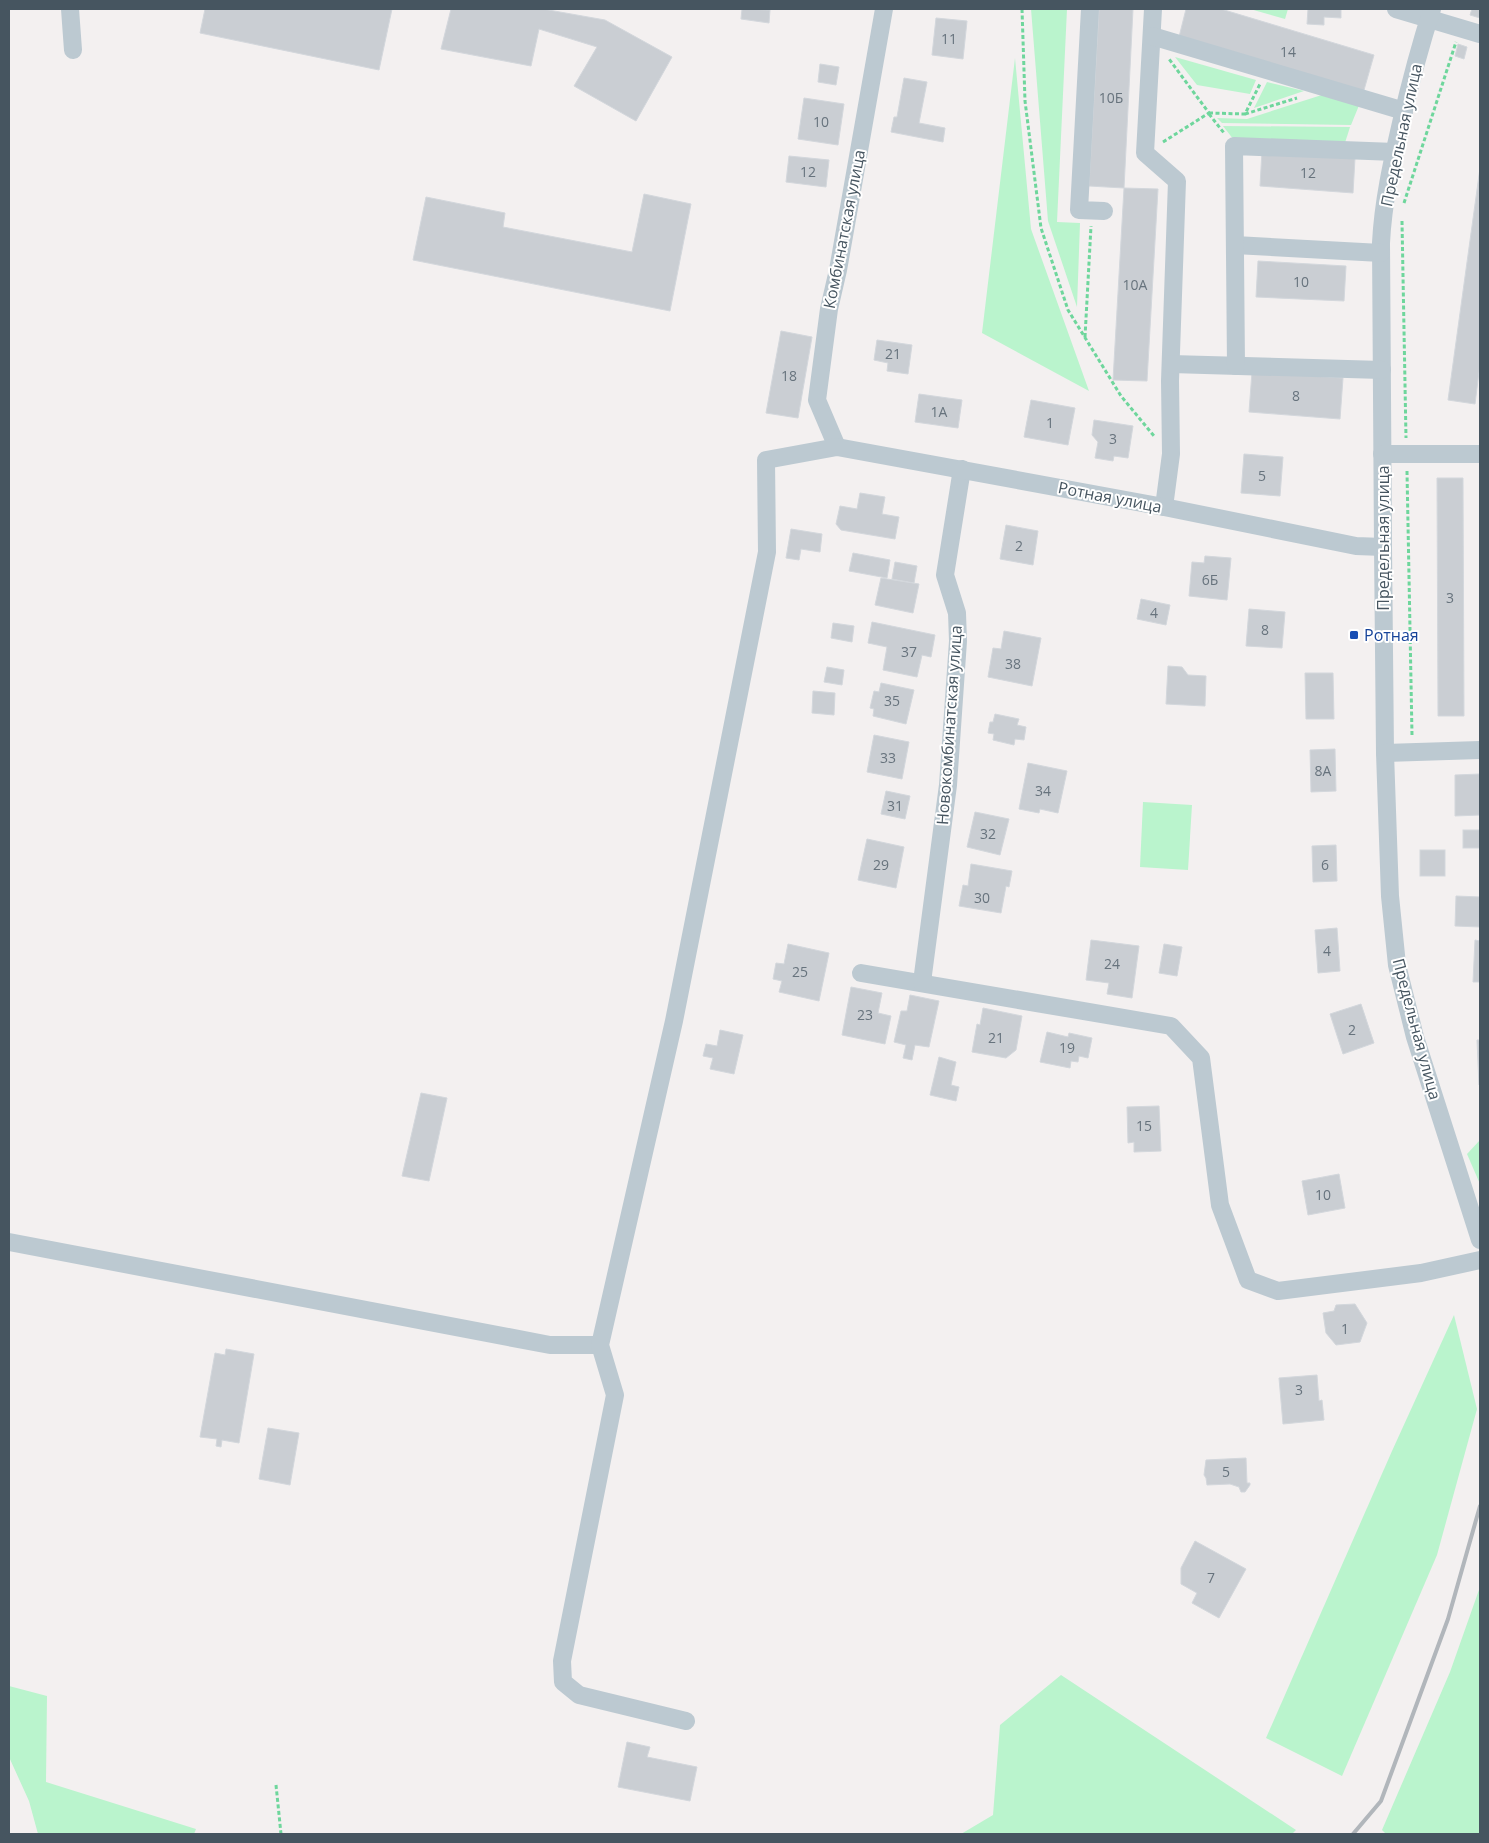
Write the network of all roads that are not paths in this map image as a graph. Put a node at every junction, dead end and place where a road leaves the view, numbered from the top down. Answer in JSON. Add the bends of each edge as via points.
{"nodes":[{"id":1,"x":70,"y":9,"type":"edge"},
{"id":2,"x":884,"y":9,"type":"edge"},
{"id":3,"x":1090,"y":9,"type":"edge"},
{"id":4,"x":1154,"y":9,"type":"edge"},
{"id":5,"x":1396,"y":9,"type":"edge"},
{"id":6,"x":1431,"y":14,"type":"edge"},
{"id":7,"x":1480,"y":34,"type":"edge"},
{"id":8,"x":1152,"y":36,"type":"junction"},
{"id":9,"x":73,"y":50,"type":"dead end"},
{"id":10,"x":1404,"y":111,"type":"junction"},
{"id":11,"x":1395,"y":152,"type":"junction"},
{"id":12,"x":1097,"y":210,"type":"road end"},
{"id":13,"x":1235,"y":245,"type":"junction"},
{"id":14,"x":1381,"y":253,"type":"junction"},
{"id":15,"x":1171,"y":364,"type":"junction"},
{"id":16,"x":1236,"y":366,"type":"junction"},
{"id":17,"x":1382,"y":370,"type":"junction"},
{"id":18,"x":837,"y":447,"type":"junction"},
{"id":19,"x":1382,"y":454,"type":"junction"},
{"id":20,"x":1480,"y":454,"type":"edge"},
{"id":21,"x":962,"y":469,"type":"junction"},
{"id":22,"x":1164,"y":506,"type":"junction"},
{"id":23,"x":1382,"y":546,"type":"junction"},
{"id":24,"x":1480,"y":750,"type":"edge"},
{"id":25,"x":1385,"y":753,"type":"junction"},
{"id":26,"x":861,"y":973,"type":"dead end"},
{"id":27,"x":922,"y":982,"type":"junction"},
{"id":28,"x":1480,"y":1240,"type":"edge"},
{"id":29,"x":9,"y":1242,"type":"edge"},
{"id":30,"x":1480,"y":1260,"type":"edge"},
{"id":31,"x":600,"y":1345,"type":"junction"},
{"id":32,"x":686,"y":1720,"type":"dead end"}],
"edges":[{"from":1,"to":9,"type":"street"},
{"from":2,"to":18,"type":"street","name":"Комбинатская улица","via":[[829,309],[817,400]]},
{"from":3,"to":12,"type":"street","via":[[1079,210]]},
{"from":4,"to":8,"type":"street"},
{"from":5,"to":6,"type":"street"},
{"from":6,"to":7,"type":"street"},
{"from":6,"to":10,"type":"street","name":"Предельная улица"},
{"from":8,"to":10,"type":"street"},
{"from":8,"to":15,"type":"street","via":[[1145,153],[1177,181]]},
{"from":10,"to":11,"type":"street","name":"Предельная улица"},
{"from":11,"to":13,"type":"street","via":[[1234,146]]},
{"from":11,"to":14,"type":"street","name":"Предельная улица","via":[[1382,219]]},
{"from":13,"to":14,"type":"street"},
{"from":13,"to":16,"type":"street"},
{"from":14,"to":17,"type":"street","name":"Предельная улица"},
{"from":15,"to":16,"type":"street"},
{"from":15,"to":22,"type":"street","via":[[1170,454]]},
{"from":16,"to":17,"type":"street"},
{"from":17,"to":19,"type":"street","name":"Предельная улица"},
{"from":18,"to":21,"type":"street","name":"Ротная улица"},
{"from":18,"to":31,"type":"street","via":[[766,460],[767,552],[674,1021]]},
{"from":19,"to":20,"type":"street"},
{"from":19,"to":23,"type":"street","name":"Предельная улица"},
{"from":21,"to":22,"type":"street","name":"Ротная улица"},
{"from":21,"to":27,"type":"street","name":"Новокомбинатская улица","via":[[945,575],[957,613],[948,785]]},
{"from":22,"to":23,"type":"street","name":"Ротная улица","via":[[1356,546]]},
{"from":23,"to":25,"type":"street","name":"Предельная улица"},
{"from":24,"to":25,"type":"street"},
{"from":25,"to":28,"type":"street","name":"Предельная улица","via":[[1390,896],[1397,964],[1415,1038]]},
{"from":26,"to":27,"type":"street"},
{"from":27,"to":30,"type":"street","via":[[1171,1026],[1201,1058],[1220,1205],[1248,1280],[1278,1291],[1421,1272]]},
{"from":29,"to":31,"type":"street","via":[[550,1345]]},
{"from":31,"to":32,"type":"street","via":[[615,1395],[562,1662],[563,1682],[579,1696]]}]}
